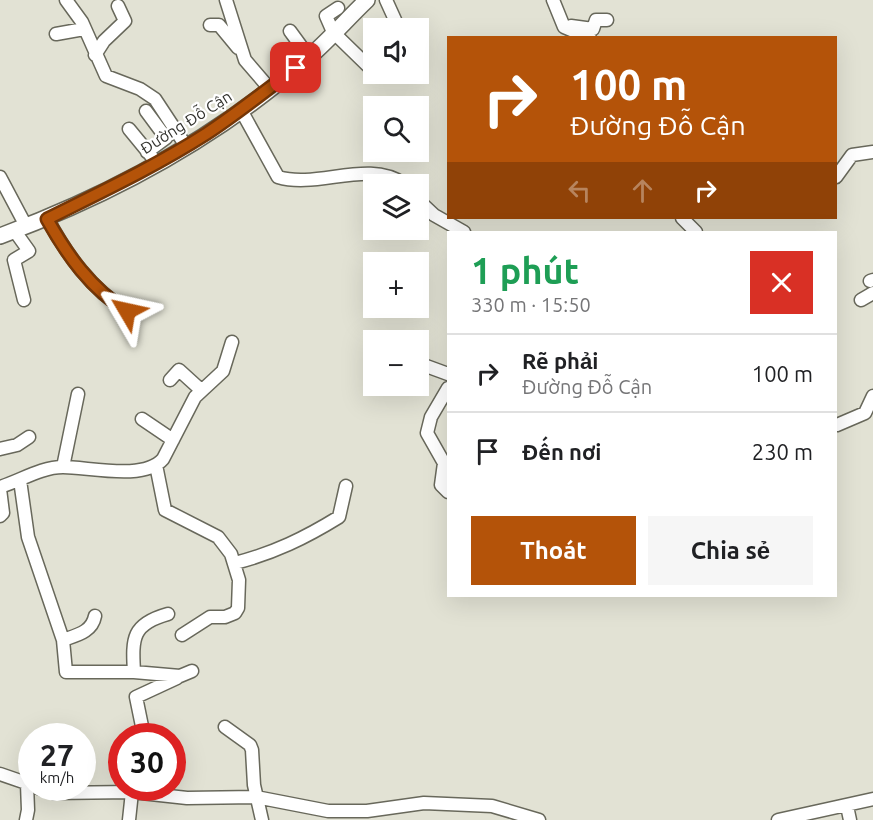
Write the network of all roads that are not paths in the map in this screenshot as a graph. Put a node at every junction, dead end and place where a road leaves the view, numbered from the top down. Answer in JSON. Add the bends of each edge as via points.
{"nodes":[{"id":1,"x":66,"y":0,"type":"edge"},
{"id":2,"x":226,"y":0,"type":"edge"},
{"id":3,"x":367,"y":0,"type":"edge"},
{"id":4,"x":386,"y":0,"type":"edge"},
{"id":5,"x":553,"y":0,"type":"edge"},
{"id":6,"x":118,"y":6,"type":"dead end"},
{"id":7,"x":338,"y":8,"type":"dead end"},
{"id":8,"x":394,"y":18,"type":"edge"},
{"id":9,"x":607,"y":20,"type":"dead end"},
{"id":10,"x":210,"y":25,"type":"dead end"},
{"id":11,"x":564,"y":27,"type":"junction"},
{"id":12,"x":84,"y":29,"type":"junction"},
{"id":13,"x":290,"y":31,"type":"dead end"},
{"id":14,"x":333,"y":32,"type":"junction"},
{"id":15,"x":56,"y":34,"type":"dead end"},
{"id":16,"x":585,"y":36,"type":"edge"},
{"id":17,"x":242,"y":54,"type":"junction"},
{"id":18,"x":95,"y":55,"type":"junction"},
{"id":19,"x":309,"y":57,"type":"junction"},
{"id":20,"x":363,"y":61,"type":"edge"},
{"id":21,"x":270,"y":88,"type":"junction"},
{"id":22,"x":146,"y":111,"type":"dead end"},
{"id":23,"x":240,"y":111,"type":"junction"},
{"id":24,"x":129,"y":129,"type":"dead end"},
{"id":25,"x":186,"y":146,"type":"junction"},
{"id":26,"x":873,"y":152,"type":"edge"},
{"id":27,"x":152,"y":157,"type":"junction"},
{"id":28,"x":363,"y":175,"type":"edge"},
{"id":29,"x":837,"y":176,"type":"edge"},
{"id":30,"x":0,"y":177,"type":"edge"},
{"id":31,"x":429,"y":210,"type":"edge"},
{"id":32,"x":47,"y":219,"type":"junction"},
{"id":33,"x":683,"y":219,"type":"edge"},
{"id":34,"x":14,"y":231,"type":"edge"},
{"id":35,"x":462,"y":231,"type":"edge"},
{"id":36,"x":695,"y":231,"type":"edge"},
{"id":37,"x":872,"y":284,"type":"edge"},
{"id":38,"x":24,"y":300,"type":"dead end"},
{"id":39,"x":861,"y":300,"type":"dead end"},
{"id":40,"x":127,"y":311,"type":"dead end"},
{"id":41,"x":232,"y":342,"type":"dead end"},
{"id":42,"x":429,"y":367,"type":"edge"},
{"id":43,"x":447,"y":374,"type":"edge"},
{"id":44,"x":170,"y":380,"type":"dead end"},
{"id":45,"x":201,"y":390,"type":"junction"},
{"id":46,"x":447,"y":390,"type":"edge"},
{"id":47,"x":78,"y":394,"type":"dead end"},
{"id":48,"x":873,"y":396,"type":"edge"},
{"id":49,"x":142,"y":419,"type":"dead end"},
{"id":50,"x":837,"y":426,"type":"dead end"},
{"id":51,"x":29,"y":437,"type":"dead end"},
{"id":52,"x":173,"y":440,"type":"junction"},
{"id":53,"x":0,"y":449,"type":"edge"},
{"id":54,"x":444,"y":460,"type":"edge"},
{"id":55,"x":156,"y":465,"type":"junction"},
{"id":56,"x":63,"y":467,"type":"junction"},
{"id":57,"x":20,"y":480,"type":"junction"},
{"id":58,"x":346,"y":486,"type":"dead end"},
{"id":59,"x":0,"y":488,"type":"edge"},
{"id":60,"x":447,"y":491,"type":"edge"},
{"id":61,"x":0,"y":516,"type":"edge"},
{"id":62,"x":235,"y":563,"type":"junction"},
{"id":63,"x":168,"y":614,"type":"dead end"},
{"id":64,"x":95,"y":616,"type":"dead end"},
{"id":65,"x":182,"y":635,"type":"dead end"},
{"id":66,"x":63,"y":640,"type":"junction"},
{"id":67,"x":192,"y":671,"type":"dead end"},
{"id":68,"x":134,"y":672,"type":"junction"},
{"id":69,"x":180,"y":676,"type":"junction"},
{"id":70,"x":141,"y":723,"type":"edge"},
{"id":71,"x":225,"y":727,"type":"dead end"},
{"id":72,"x":0,"y":774,"type":"edge"},
{"id":73,"x":18,"y":780,"type":"edge"},
{"id":74,"x":186,"y":793,"type":"edge"},
{"id":75,"x":255,"y":797,"type":"junction"},
{"id":76,"x":873,"y":800,"type":"edge"},
{"id":77,"x":29,"y":801,"type":"edge"},
{"id":78,"x":131,"y":801,"type":"edge"},
{"id":79,"x":847,"y":806,"type":"junction"},
{"id":80,"x":321,"y":815,"type":"edge"},
{"id":81,"x":26,"y":820,"type":"edge"},
{"id":82,"x":129,"y":820,"type":"edge"},
{"id":83,"x":262,"y":820,"type":"edge"},
{"id":84,"x":539,"y":820,"type":"edge"},
{"id":85,"x":777,"y":820,"type":"edge"},
{"id":86,"x":850,"y":820,"type":"edge"}],
"edges":[{"from":1,"to":12,"type":"street"},
{"from":2,"to":17,"type":"street"},
{"from":3,"to":14,"type":"main road","name":"Đường Đỗ Cận"},
{"from":4,"to":8,"type":"street"},
{"from":5,"to":11,"type":"street"},
{"from":6,"to":18,"type":"street","via":[[125,21]]},
{"from":7,"to":14,"type":"street","via":[[326,16]]},
{"from":9,"to":11,"type":"street","via":[[596,20],[593,29]]},
{"from":10,"to":17,"type":"street","via":[[219,25]]},
{"from":11,"to":16,"type":"street"},
{"from":12,"to":15,"type":"street"},
{"from":12,"to":18,"type":"street"},
{"from":13,"to":19,"type":"street"},
{"from":14,"to":19,"type":"main road","name":"Đường Đỗ Cận"},
{"from":14,"to":20,"type":"street"},
{"from":17,"to":21,"type":"street"},
{"from":18,"to":25,"type":"street","via":[[106,76],[155,99]]},
{"from":19,"to":21,"type":"main road","name":"Đường Đỗ Cận"},
{"from":21,"to":23,"type":"main road","name":"Đường Đỗ Cận"},
{"from":22,"to":27,"type":"street","via":[[166,138]]},
{"from":23,"to":25,"type":"main road","name":"Đường Đỗ Cận"},
{"from":23,"to":28,"type":"street","via":[[278,177],[301,180]]},
{"from":24,"to":27,"type":"street"},
{"from":25,"to":27,"type":"main road","name":"Đường Đỗ Cận"},
{"from":26,"to":29,"type":"street","via":[[852,155]]},
{"from":27,"to":32,"type":"main road","name":"Đường Đỗ Cận"},
{"from":30,"to":34,"type":"street"},
{"from":31,"to":35,"type":"street"},
{"from":32,"to":34,"type":"main road","name":"Đường Đỗ Cận"},
{"from":32,"to":40,"type":"street","via":[[79,270]]},
{"from":33,"to":36,"type":"street"},
{"from":34,"to":38,"type":"street","via":[[29,251],[14,260]]},
{"from":37,"to":39,"type":"street"},
{"from":41,"to":45,"type":"street","via":[[223,371]]},
{"from":42,"to":43,"type":"street"},
{"from":44,"to":45,"type":"street","via":[[179,370]]},
{"from":45,"to":52,"type":"street"},
{"from":46,"to":54,"type":"street","via":[[428,425],[430,441]]},
{"from":47,"to":56,"type":"street"},
{"from":48,"to":50,"type":"street","via":[[865,413]]},
{"from":49,"to":52,"type":"street"},
{"from":51,"to":53,"type":"street"},
{"from":52,"to":55,"type":"street"},
{"from":54,"to":60,"type":"street","via":[[441,484]]},
{"from":55,"to":56,"type":"street","via":[[126,472]]},
{"from":55,"to":62,"type":"street","via":[[165,510],[218,537]]},
{"from":56,"to":57,"type":"street"},
{"from":57,"to":59,"type":"street"},
{"from":57,"to":66,"type":"street","via":[[28,537]]},
{"from":58,"to":62,"type":"street","via":[[339,517],[304,539]]},
{"from":59,"to":61,"type":"street"},
{"from":62,"to":65,"type":"street","via":[[240,590],[235,613],[210,617]]},
{"from":63,"to":68,"type":"street","via":[[149,619],[136,636],[132,646]]},
{"from":64,"to":66,"type":"street","via":[[94,624],[83,633]]},
{"from":66,"to":68,"type":"street","via":[[64,668],[69,673]]},
{"from":67,"to":69,"type":"street"},
{"from":68,"to":69,"type":"street"},
{"from":69,"to":70,"type":"street","via":[[136,697]]},
{"from":71,"to":75,"type":"street","via":[[250,745]]},
{"from":72,"to":73,"type":"street"},
{"from":74,"to":75,"type":"street"},
{"from":75,"to":80,"type":"street"},
{"from":75,"to":83,"type":"street"},
{"from":76,"to":79,"type":"street"},
{"from":77,"to":81,"type":"street"},
{"from":78,"to":82,"type":"street"},
{"from":79,"to":85,"type":"street"},
{"from":79,"to":86,"type":"street"},
{"from":80,"to":84,"type":"street","via":[[438,803],[492,806]]}]}
